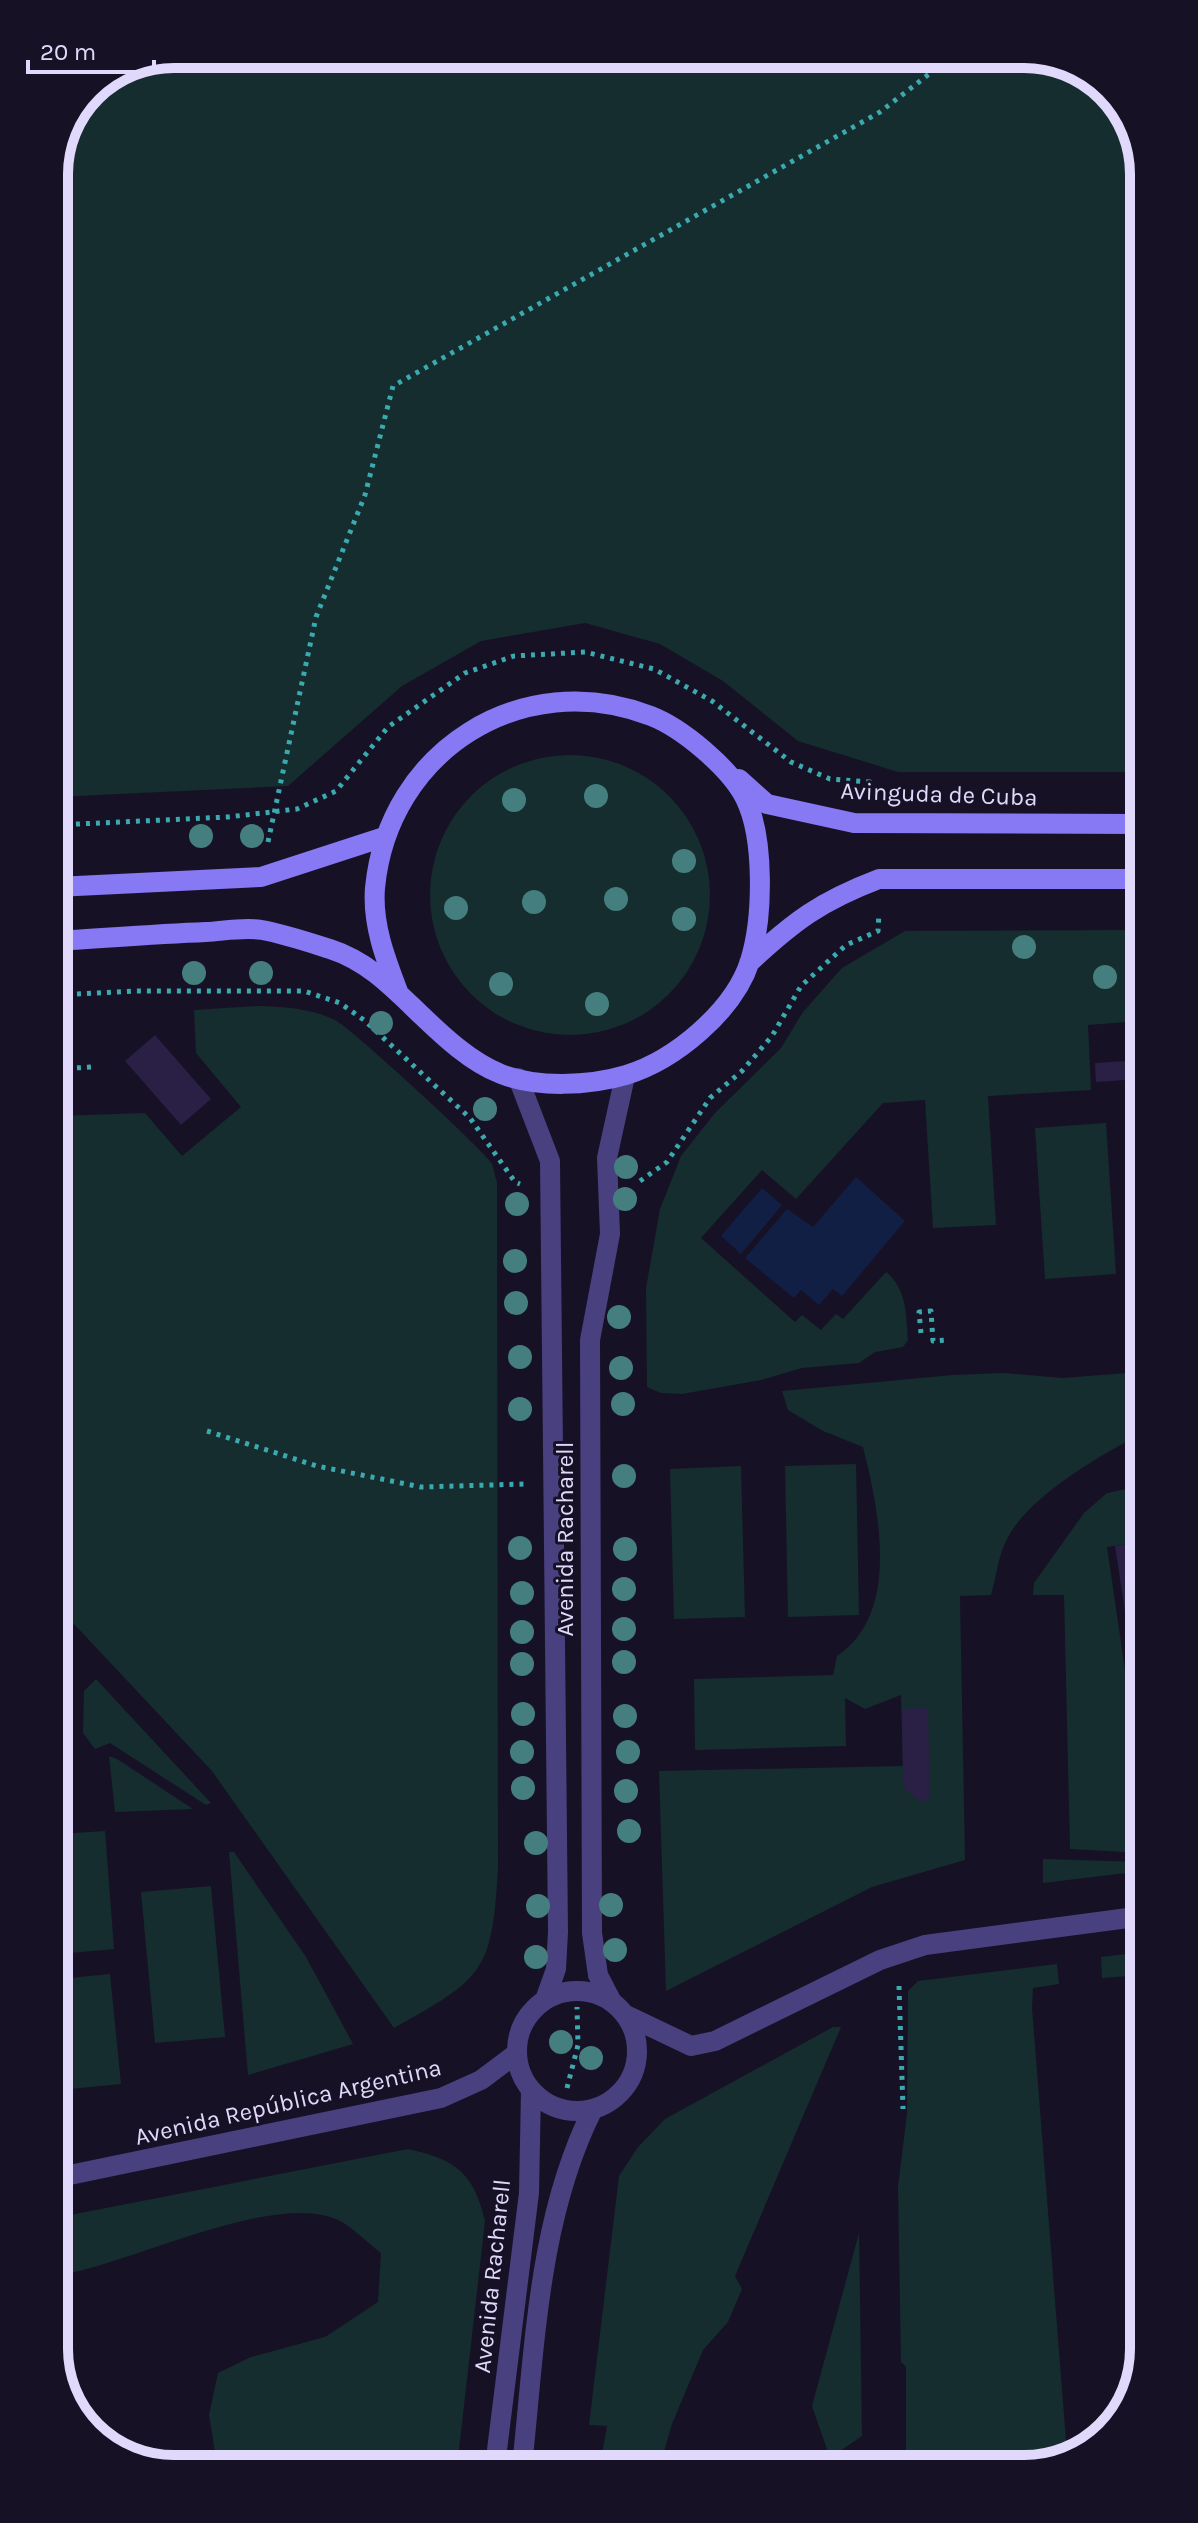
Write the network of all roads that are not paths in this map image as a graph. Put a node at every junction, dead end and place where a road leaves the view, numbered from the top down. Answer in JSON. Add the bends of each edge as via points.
{"nodes":[{"id":1,"x":709,"y":753,"type":"junction"},
{"id":2,"x":1130,"y":824,"type":"edge"},
{"id":3,"x":384,"y":837,"type":"junction"},
{"id":4,"x":1130,"y":879,"type":"edge"},
{"id":5,"x":68,"y":886,"type":"edge"},
{"id":6,"x":68,"y":940,"type":"edge"},
{"id":7,"x":749,"y":963,"type":"junction"},
{"id":8,"x":399,"y":994,"type":"junction"},
{"id":9,"x":625,"y":1076,"type":"junction"},
{"id":10,"x":518,"y":1078,"type":"junction"},
{"id":11,"x":1130,"y":1918,"type":"edge"},
{"id":12,"x":545,"y":2000,"type":"junction"},
{"id":13,"x":619,"y":2008,"type":"junction"},
{"id":14,"x":517,"y":2053,"type":"junction"},
{"id":15,"x":531,"y":2091,"type":"junction"},
{"id":16,"x":593,"y":2109,"type":"junction"},
{"id":17,"x":68,"y":2175,"type":"edge"},
{"id":18,"x":496,"y":2455,"type":"edge"},
{"id":19,"x":523,"y":2455,"type":"edge"}],
"edges":[{"from":1,"to":2,"type":"main road","name":"Avinguda de Cuba","via":[[767,804],[854,823]]},
{"from":1,"to":3,"type":"main road","via":[[653,716],[589,700],[523,706],[463,733],[414,779]]},
{"from":1,"to":7,"type":"main road","via":[[745,798],[759,847],[758,907]]},
{"from":3,"to":5,"type":"main road","via":[[261,877]]},
{"from":3,"to":8,"type":"main road","via":[[375,891],[380,944]]},
{"from":4,"to":7,"type":"main road","via":[[879,879],[840,893],[798,918]]},
{"from":6,"to":8,"type":"main road","via":[[259,929],[370,966]]},
{"from":7,"to":9,"type":"main road","via":[[722,1009],[678,1052]]},
{"from":8,"to":10,"type":"main road","via":[[447,1039],[499,1073]]},
{"from":9,"to":10,"type":"main road","via":[[563,1084]]},
{"from":9,"to":13,"type":"street","name":"Avenida Racharell","via":[[607,1158],[610,1234],[590,1340],[592,1902],[598,1975]]},
{"from":10,"to":12,"type":"street","name":"Avenida Racharell","via":[[550,1161],[558,1932],[556,1969]]},
{"from":11,"to":13,"type":"street","via":[[925,1945],[715,2041],[691,2046]]},
{"from":12,"to":13,"type":"street","via":[[577,1991],[596,1993]]},
{"from":12,"to":14,"type":"street","via":[[524,2023]]},
{"from":13,"to":16,"type":"street","via":[[634,2032],[634,2069],[619,2094]]},
{"from":14,"to":15,"type":"street"},
{"from":14,"to":17,"type":"street","name":"Avenida República Argentina","via":[[481,2080],[441,2098]]},
{"from":15,"to":16,"type":"street","via":[[561,2109]]},
{"from":15,"to":18,"type":"street","name":"Avenida Racharell","via":[[529,2193]]},
{"from":16,"to":19,"type":"street","name":"Avenida Racharell","via":[[575,2144],[545,2268]]}]}
